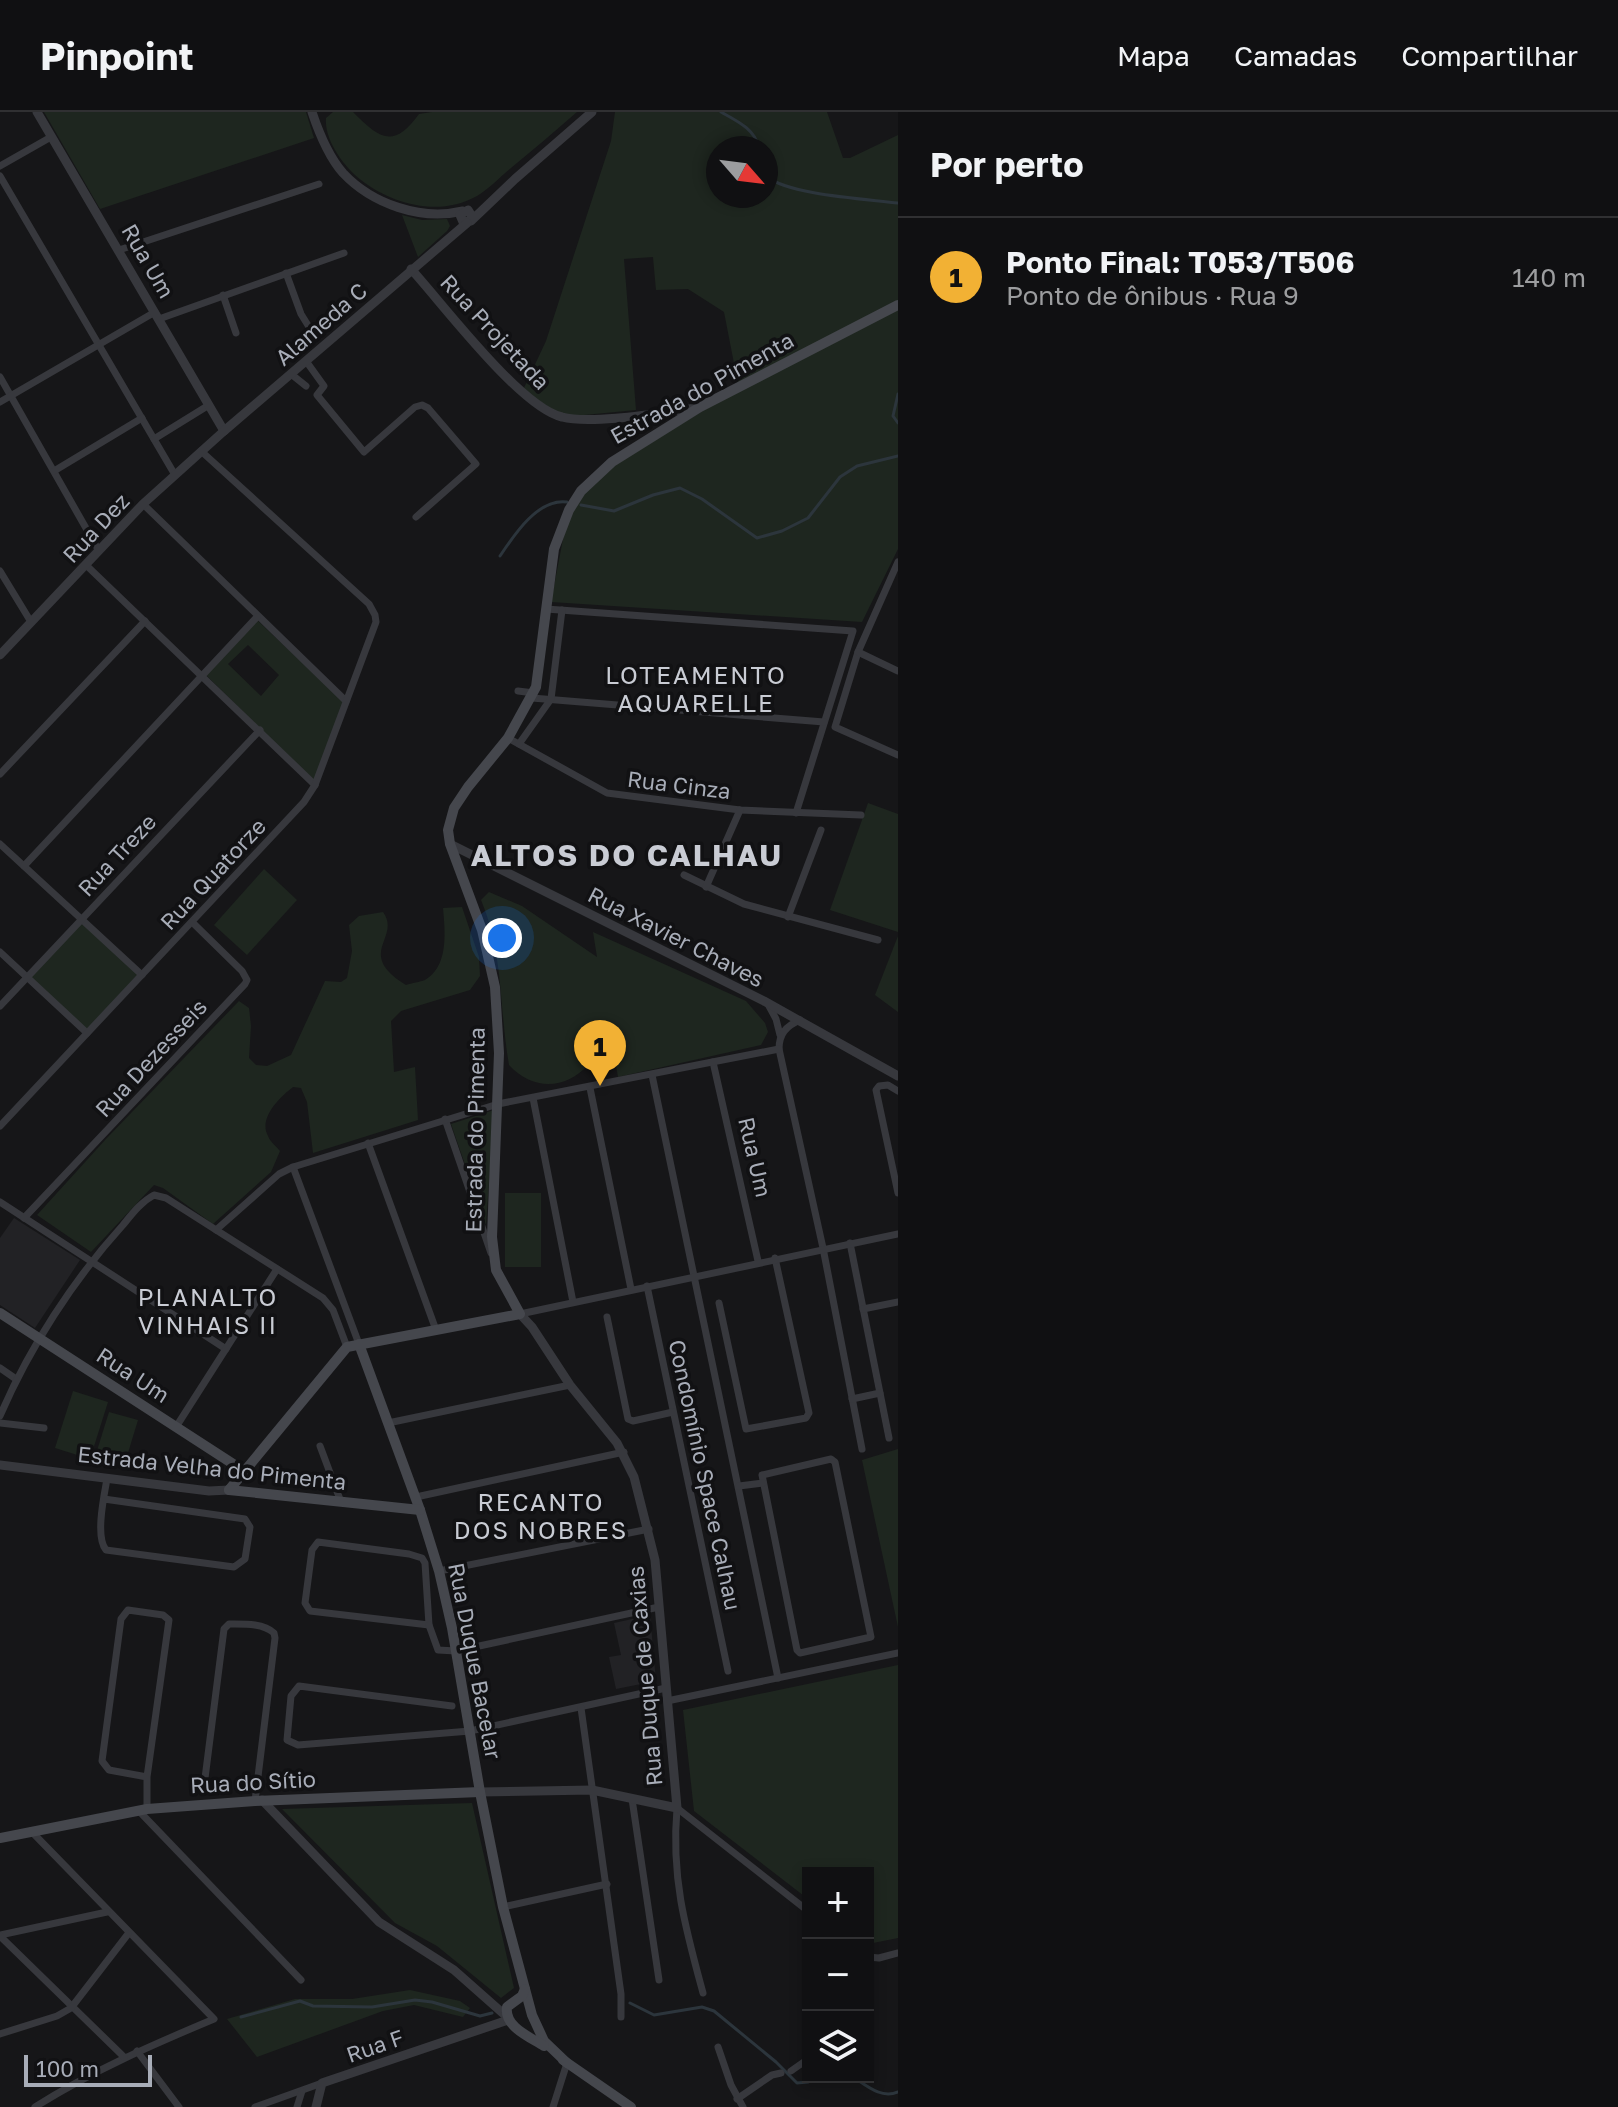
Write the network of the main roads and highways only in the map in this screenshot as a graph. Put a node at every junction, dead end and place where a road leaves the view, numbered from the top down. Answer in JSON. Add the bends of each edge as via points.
{"nodes":[{"id":1,"x":898,"y":305,"type":"edge"},
{"id":2,"x":665,"y":412,"type":"road end"},
{"id":3,"x":667,"y":428,"type":"junction"},
{"id":4,"x":496,"y":1270,"type":"joint"},
{"id":5,"x":0,"y":1313,"type":"edge"},
{"id":6,"x":359,"y":1344,"type":"junction"},
{"id":7,"x":244,"y":1471,"type":"junction"},
{"id":8,"x":420,"y":1510,"type":"junction"},
{"id":9,"x":480,"y":1792,"type":"junction"},
{"id":10,"x":0,"y":1838,"type":"edge"},
{"id":11,"x":525,"y":1989,"type":"junction"},
{"id":12,"x":513,"y":2002,"type":"junction"},
{"id":13,"x":531,"y":2011,"type":"junction"},
{"id":14,"x":509,"y":2020,"type":"junction"},
{"id":15,"x":567,"y":2063,"type":"junction"},
{"id":16,"x":631,"y":2107,"type":"edge"}],
"edges":[{"from":1,"to":3,"type":"main road","name":"Estrada do Pimenta"},
{"from":2,"to":3,"type":"main road","via":[[671,418]]},
{"from":3,"to":4,"type":"main road","name":"Estrada do Pimenta","via":[[600,470],[569,510],[554,549],[533,695],[508,738],[454,808],[448,830],[482,930],[498,1023],[492,1223]]},
{"from":4,"to":6,"type":"main road","name":"Rua Duque de Caxias","via":[[520,1314]]},
{"from":5,"to":7,"type":"main road","name":"Rua Um"},
{"from":6,"to":7,"type":"main road","via":[[347,1347]]},
{"from":6,"to":8,"type":"main road","name":"Rua Duque Bacelar"},
{"from":7,"to":8,"type":"main road","name":"Estrada Velha do Pimenta","via":[[229,1490]]},
{"from":8,"to":9,"type":"main road","name":"Rua Duque Bacelar","via":[[439,1571]]},
{"from":9,"to":10,"type":"main road","name":"Rua do Sítio","via":[[143,1809]]},
{"from":9,"to":11,"type":"main road","name":"Rua Duque Bacelar"},
{"from":11,"to":12,"type":"main road"},
{"from":11,"to":13,"type":"main road","name":"Rua Duque Bacelar"},
{"from":12,"to":13,"type":"main road","via":[[524,2001]]},
{"from":12,"to":14,"type":"main road"},
{"from":13,"to":14,"type":"main road","via":[[525,2025]]},
{"from":13,"to":15,"type":"main road","name":"Rua Duque Bacelar","via":[[544,2041]]},
{"from":14,"to":15,"type":"main road"},
{"from":15,"to":16,"type":"main road"}]}
